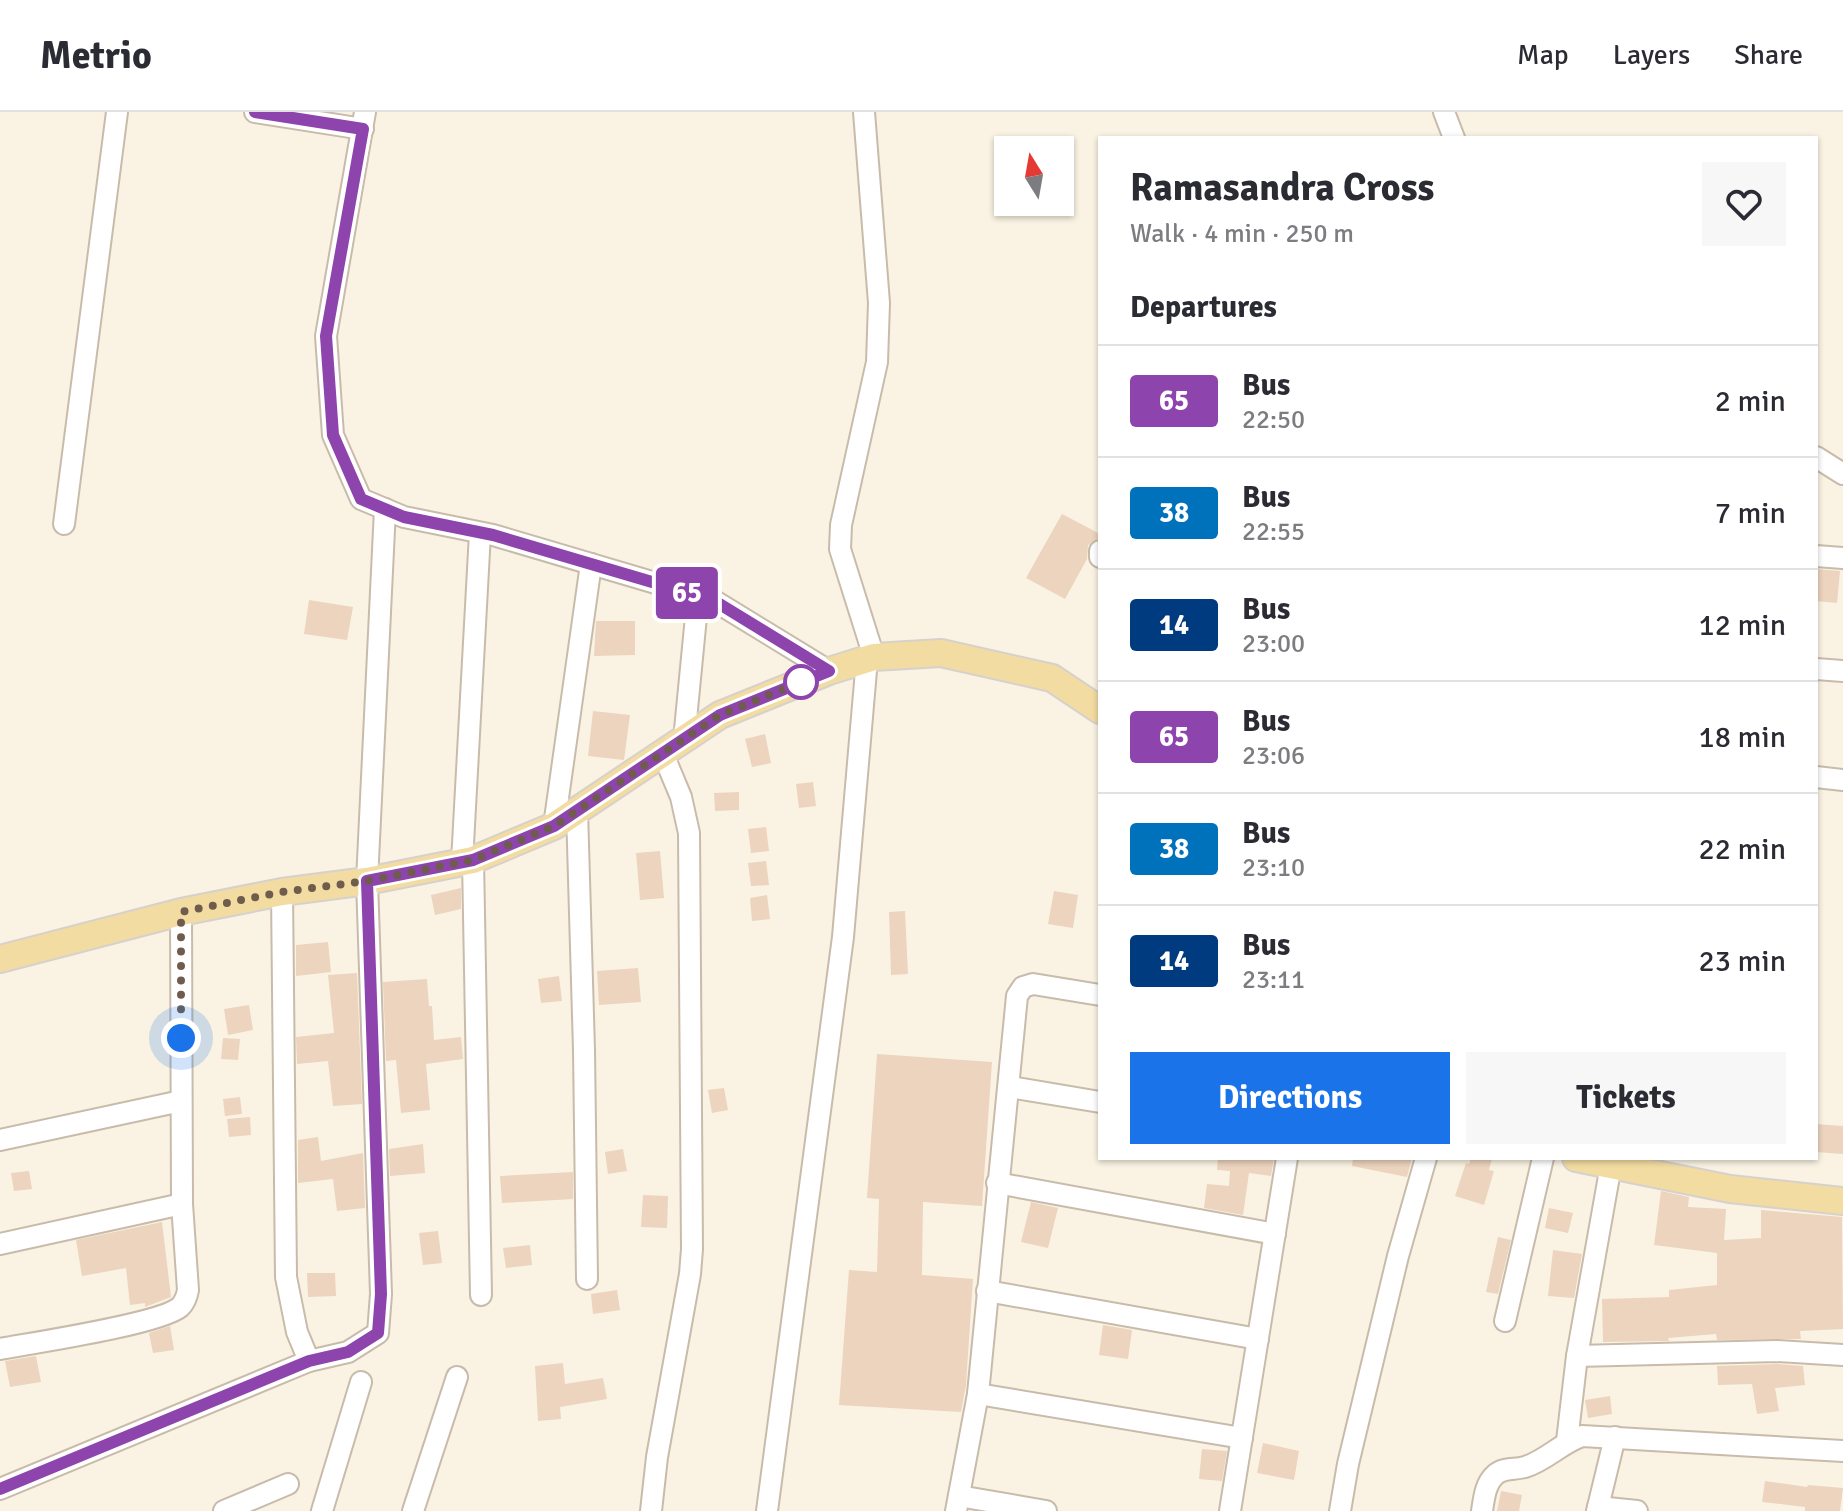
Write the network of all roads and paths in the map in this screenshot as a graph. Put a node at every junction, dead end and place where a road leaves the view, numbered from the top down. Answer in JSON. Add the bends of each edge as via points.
{"nodes":[{"id":1,"x":117,"y":112,"type":"edge"},
{"id":2,"x":255,"y":112,"type":"edge"},
{"id":3,"x":864,"y":112,"type":"edge"},
{"id":4,"x":1444,"y":112,"type":"edge"},
{"id":5,"x":287,"y":114,"type":"edge"},
{"id":6,"x":364,"y":120,"type":"edge"},
{"id":7,"x":1453,"y":136,"type":"edge"},
{"id":8,"x":1818,"y":458,"type":"edge"},
{"id":9,"x":1843,"y":474,"type":"edge"},
{"id":10,"x":385,"y":509,"type":"junction"},
{"id":11,"x":64,"y":524,"type":"dead end"},
{"id":12,"x":480,"y":533,"type":"junction"},
{"id":13,"x":1818,"y":556,"type":"edge"},
{"id":14,"x":1843,"y":558,"type":"edge"},
{"id":15,"x":591,"y":564,"type":"junction"},
{"id":16,"x":698,"y":596,"type":"junction"},
{"id":17,"x":871,"y":658,"type":"junction"},
{"id":18,"x":1818,"y":669,"type":"edge"},
{"id":19,"x":829,"y":671,"type":"junction"},
{"id":20,"x":1843,"y":671,"type":"edge"},
{"id":21,"x":1098,"y":709,"type":"edge"},
{"id":22,"x":673,"y":747,"type":"junction"},
{"id":23,"x":1818,"y":777,"type":"edge"},
{"id":24,"x":1843,"y":780,"type":"edge"},
{"id":25,"x":577,"y":810,"type":"junction"},
{"id":26,"x":554,"y":826,"type":"junction"},
{"id":27,"x":468,"y":861,"type":"junction"},
{"id":28,"x":367,"y":881,"type":"junction"},
{"id":29,"x":282,"y":892,"type":"junction"},
{"id":30,"x":181,"y":912,"type":"junction"},
{"id":31,"x":0,"y":959,"type":"edge"},
{"id":32,"x":1098,"y":995,"type":"edge"},
{"id":33,"x":1010,"y":1087,"type":"junction"},
{"id":34,"x":181,"y":1101,"type":"junction"},
{"id":35,"x":1098,"y":1102,"type":"edge"},
{"id":36,"x":0,"y":1140,"type":"edge"},
{"id":37,"x":1287,"y":1160,"type":"edge"},
{"id":38,"x":1425,"y":1160,"type":"edge"},
{"id":39,"x":1543,"y":1160,"type":"edge"},
{"id":40,"x":1586,"y":1160,"type":"edge"},
{"id":41,"x":1611,"y":1165,"type":"junction"},
{"id":42,"x":997,"y":1183,"type":"junction"},
{"id":43,"x":1843,"y":1201,"type":"edge"},
{"id":44,"x":182,"y":1204,"type":"junction"},
{"id":45,"x":1275,"y":1234,"type":"junction"},
{"id":46,"x":0,"y":1244,"type":"edge"},
{"id":47,"x":587,"y":1279,"type":"dead end"},
{"id":48,"x":987,"y":1291,"type":"junction"},
{"id":49,"x":481,"y":1295,"type":"dead end"},
{"id":50,"x":1505,"y":1321,"type":"dead end"},
{"id":51,"x":1258,"y":1339,"type":"junction"},
{"id":52,"x":0,"y":1349,"type":"edge"},
{"id":53,"x":1843,"y":1355,"type":"edge"},
{"id":54,"x":1577,"y":1356,"type":"junction"},
{"id":55,"x":309,"y":1361,"type":"junction"},
{"id":56,"x":457,"y":1377,"type":"dead end"},
{"id":57,"x":361,"y":1382,"type":"dead end"},
{"id":58,"x":978,"y":1394,"type":"junction"},
{"id":59,"x":1615,"y":1437,"type":"junction"},
{"id":60,"x":1242,"y":1438,"type":"junction"},
{"id":61,"x":1567,"y":1441,"type":"junction"},
{"id":62,"x":1843,"y":1451,"type":"edge"},
{"id":63,"x":288,"y":1484,"type":"dead end"},
{"id":64,"x":0,"y":1489,"type":"edge"},
{"id":65,"x":957,"y":1504,"type":"edge"},
{"id":66,"x":1597,"y":1509,"type":"edge"},
{"id":67,"x":224,"y":1511,"type":"edge"},
{"id":68,"x":322,"y":1511,"type":"edge"},
{"id":69,"x":413,"y":1511,"type":"edge"},
{"id":70,"x":651,"y":1511,"type":"edge"},
{"id":71,"x":767,"y":1511,"type":"edge"},
{"id":72,"x":1046,"y":1511,"type":"edge"},
{"id":73,"x":1230,"y":1511,"type":"edge"},
{"id":74,"x":1340,"y":1511,"type":"edge"},
{"id":75,"x":1482,"y":1511,"type":"edge"},
{"id":76,"x":1637,"y":1511,"type":"edge"}],
"edges":[{"from":1,"to":11,"type":"street"},
{"from":2,"to":5,"type":"street"},
{"from":3,"to":17,"type":"street","via":[[879,303],[877,362],[840,549]]},
{"from":4,"to":7,"type":"street"},
{"from":5,"to":6,"type":"street"},
{"from":6,"to":10,"type":"street","via":[[326,336],[333,435],[361,499]]},
{"from":8,"to":9,"type":"street"},
{"from":10,"to":12,"type":"street"},
{"from":10,"to":28,"type":"street"},
{"from":12,"to":15,"type":"street"},
{"from":12,"to":27,"type":"street"},
{"from":13,"to":14,"type":"street"},
{"from":15,"to":16,"type":"street"},
{"from":15,"to":26,"type":"street"},
{"from":16,"to":19,"type":"street"},
{"from":16,"to":22,"type":"street"},
{"from":17,"to":19,"type":"main road"},
{"from":17,"to":21,"type":"main road","via":[[941,653],[1052,678]]},
{"from":17,"to":71,"type":"street","via":[[843,937]]},
{"from":18,"to":20,"type":"street"},
{"from":19,"to":22,"type":"main road","via":[[720,715]]},
{"from":22,"to":25,"type":"main road"},
{"from":22,"to":70,"type":"street","via":[[689,833],[692,1249]]},
{"from":23,"to":24,"type":"street"},
{"from":25,"to":26,"type":"main road"},
{"from":25,"to":47,"type":"street"},
{"from":26,"to":27,"type":"main road"},
{"from":27,"to":28,"type":"main road"},
{"from":27,"to":49,"type":"street"},
{"from":28,"to":29,"type":"main road"},
{"from":28,"to":55,"type":"street","via":[[378,1333],[348,1352]]},
{"from":29,"to":30,"type":"main road"},
{"from":29,"to":55,"type":"street","via":[[286,1277]]},
{"from":30,"to":31,"type":"main road"},
{"from":30,"to":34,"type":"street"},
{"from":32,"to":33,"type":"street","via":[[1033,984],[1020,990]]},
{"from":33,"to":35,"type":"street"},
{"from":33,"to":42,"type":"street"},
{"from":34,"to":36,"type":"street"},
{"from":34,"to":44,"type":"street"},
{"from":37,"to":45,"type":"street"},
{"from":38,"to":74,"type":"street"},
{"from":39,"to":50,"type":"street"},
{"from":40,"to":41,"type":"main road"},
{"from":41,"to":43,"type":"main road","via":[[1730,1189]]},
{"from":41,"to":54,"type":"street"},
{"from":42,"to":45,"type":"street"},
{"from":42,"to":48,"type":"street"},
{"from":44,"to":46,"type":"street"},
{"from":44,"to":52,"type":"street","via":[[188,1290],[181,1306],[148,1319]]},
{"from":45,"to":51,"type":"street"},
{"from":48,"to":51,"type":"street"},
{"from":48,"to":58,"type":"street"},
{"from":51,"to":60,"type":"street"},
{"from":53,"to":54,"type":"street","via":[[1777,1351]]},
{"from":54,"to":61,"type":"street"},
{"from":55,"to":64,"type":"street"},
{"from":56,"to":69,"type":"street"},
{"from":57,"to":68,"type":"street"},
{"from":58,"to":60,"type":"street"},
{"from":58,"to":65,"type":"street"},
{"from":59,"to":61,"type":"street"},
{"from":59,"to":62,"type":"street"},
{"from":59,"to":66,"type":"street"},
{"from":60,"to":73,"type":"street"},
{"from":61,"to":75,"type":"street","via":[[1526,1467],[1493,1476]]},
{"from":63,"to":67,"type":"street"},
{"from":65,"to":72,"type":"street"},
{"from":66,"to":76,"type":"street"}]}
